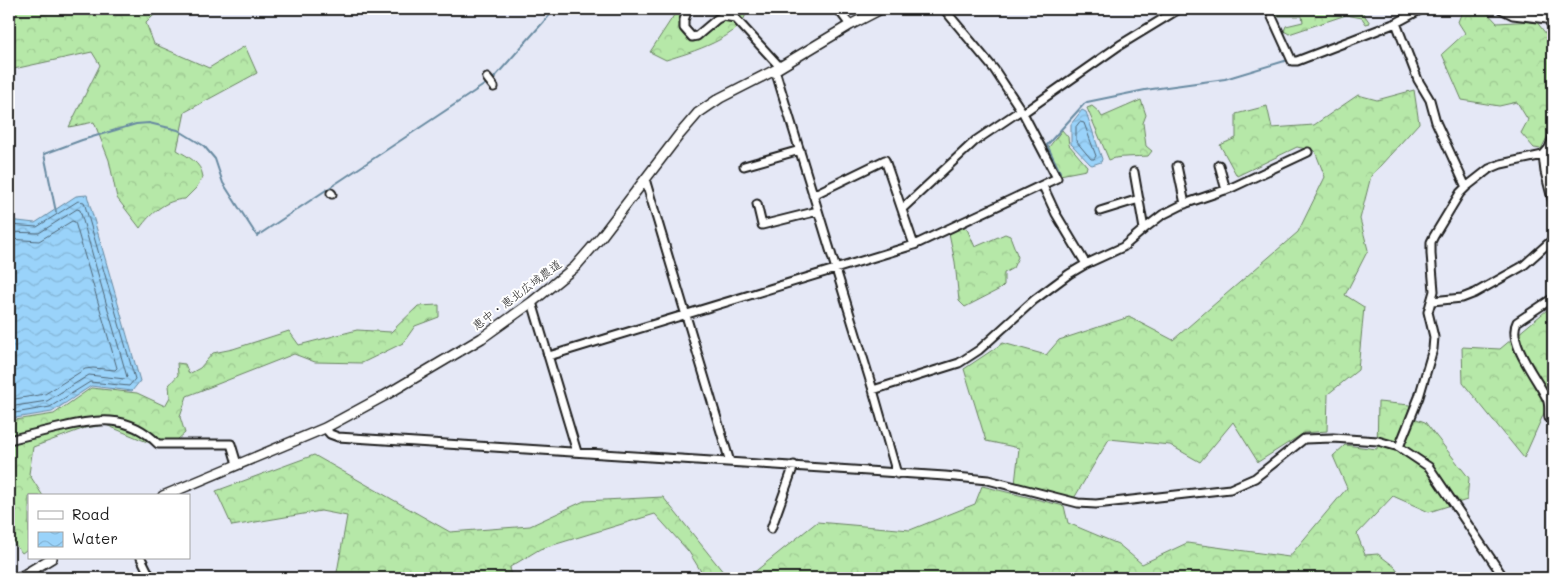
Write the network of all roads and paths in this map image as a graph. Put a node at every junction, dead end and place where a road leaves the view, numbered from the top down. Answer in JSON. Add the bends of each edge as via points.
{"nodes":[{"id":1,"x":688,"y":9,"type":"edge"},
{"id":2,"x":838,"y":9,"type":"edge"},
{"id":3,"x":881,"y":9,"type":"edge"},
{"id":4,"x":944,"y":9,"type":"edge"},
{"id":5,"x":1179,"y":9,"type":"edge"},
{"id":6,"x":1270,"y":9,"type":"edge"},
{"id":7,"x":1422,"y":9,"type":"edge"},
{"id":8,"x":1501,"y":9,"type":"edge"},
{"id":9,"x":1396,"y":23,"type":"junction"},
{"id":10,"x":850,"y":25,"type":"junction"},
{"id":11,"x":1553,"y":26,"type":"edge"},
{"id":12,"x":777,"y":69,"type":"junction"},
{"id":13,"x":486,"y":78,"type":"dead end"},
{"id":14,"x":493,"y":86,"type":"dead end"},
{"id":15,"x":1022,"y":112,"type":"junction"},
{"id":16,"x":1553,"y":138,"type":"edge"},
{"id":17,"x":800,"y":150,"type":"junction"},
{"id":18,"x":1308,"y":152,"type":"dead end"},
{"id":19,"x":1543,"y":155,"type":"junction"},
{"id":20,"x":1219,"y":165,"type":"dead end"},
{"id":21,"x":744,"y":166,"type":"dead end"},
{"id":22,"x":1177,"y":166,"type":"dead end"},
{"id":23,"x":1134,"y":172,"type":"dead end"},
{"id":24,"x":645,"y":179,"type":"junction"},
{"id":25,"x":1043,"y":186,"type":"junction"},
{"id":26,"x":1466,"y":187,"type":"junction"},
{"id":27,"x":1226,"y":190,"type":"junction"},
{"id":28,"x":813,"y":194,"type":"junction"},
{"id":29,"x":1139,"y":199,"type":"junction"},
{"id":30,"x":1553,"y":203,"type":"edge"},
{"id":31,"x":757,"y":204,"type":"dead end"},
{"id":32,"x":1186,"y":204,"type":"junction"},
{"id":33,"x":902,"y":209,"type":"junction"},
{"id":34,"x":818,"y":211,"type":"junction"},
{"id":35,"x":1100,"y":211,"type":"dead end"},
{"id":36,"x":1144,"y":229,"type":"junction"},
{"id":37,"x":1553,"y":239,"type":"edge"},
{"id":38,"x":914,"y":245,"type":"junction"},
{"id":39,"x":1086,"y":264,"type":"junction"},
{"id":40,"x":834,"y":268,"type":"junction"},
{"id":41,"x":1553,"y":298,"type":"edge"},
{"id":42,"x":1432,"y":301,"type":"junction"},
{"id":43,"x":532,"y":302,"type":"junction"},
{"id":44,"x":684,"y":314,"type":"junction"},
{"id":45,"x":549,"y":356,"type":"junction"},
{"id":46,"x":873,"y":390,"type":"junction"},
{"id":47,"x":1553,"y":420,"type":"edge"},
{"id":48,"x":325,"y":428,"type":"junction"},
{"id":49,"x":9,"y":440,"type":"edge"},
{"id":50,"x":1400,"y":447,"type":"junction"},
{"id":51,"x":577,"y":452,"type":"junction"},
{"id":52,"x":730,"y":462,"type":"junction"},
{"id":53,"x":238,"y":464,"type":"junction"},
{"id":54,"x":794,"y":465,"type":"junction"},
{"id":55,"x":897,"y":474,"type":"junction"},
{"id":56,"x":168,"y":494,"type":"edge"},
{"id":57,"x":771,"y":529,"type":"dead end"},
{"id":58,"x":49,"y":560,"type":"edge"},
{"id":59,"x":142,"y":560,"type":"edge"},
{"id":60,"x":19,"y":578,"type":"edge"},
{"id":61,"x":151,"y":578,"type":"edge"},
{"id":62,"x":1504,"y":578,"type":"edge"}],
"edges":[{"from":1,"to":12,"type":"street","via":[[684,28],[692,37],[723,16],[735,18]]},
{"from":2,"to":10,"type":"street"},
{"from":3,"to":10,"type":"street","name":"恵中・恵北広域農道"},
{"from":4,"to":15,"type":"street","via":[[994,69]]},
{"from":5,"to":15,"type":"street"},
{"from":6,"to":9,"type":"street","via":[[1292,61]]},
{"from":7,"to":9,"type":"street"},
{"from":8,"to":11,"type":"street","via":[[1513,15],[1547,19]]},
{"from":9,"to":26,"type":"street"},
{"from":10,"to":12,"type":"street","name":"恵中・恵北広域農道"},
{"from":12,"to":17,"type":"street"},
{"from":12,"to":24,"type":"street","name":"恵中・恵北広域農道","via":[[698,113]]},
{"from":13,"to":14,"type":"street"},
{"from":15,"to":25,"type":"street","via":[[1057,178]]},
{"from":15,"to":33,"type":"street","via":[[975,142]]},
{"from":16,"to":19,"type":"street"},
{"from":17,"to":21,"type":"street"},
{"from":17,"to":28,"type":"street"},
{"from":18,"to":27,"type":"street"},
{"from":19,"to":26,"type":"street","via":[[1501,164]]},
{"from":19,"to":30,"type":"street"},
{"from":20,"to":27,"type":"street"},
{"from":22,"to":32,"type":"street"},
{"from":23,"to":29,"type":"street"},
{"from":24,"to":43,"type":"street","name":"恵中・恵北広域農道","via":[[575,267]]},
{"from":24,"to":44,"type":"street"},
{"from":25,"to":38,"type":"street"},
{"from":25,"to":39,"type":"street"},
{"from":26,"to":42,"type":"street","via":[[1431,242]]},
{"from":27,"to":32,"type":"street"},
{"from":28,"to":33,"type":"street","via":[[886,160]]},
{"from":28,"to":34,"type":"street"},
{"from":29,"to":35,"type":"street"},
{"from":29,"to":36,"type":"street"},
{"from":31,"to":34,"type":"street","via":[[762,225]]},
{"from":32,"to":36,"type":"street","via":[[1162,215]]},
{"from":33,"to":38,"type":"street"},
{"from":34,"to":40,"type":"street"},
{"from":36,"to":39,"type":"street","via":[[1123,246]]},
{"from":37,"to":42,"type":"street","via":[[1523,266],[1475,293],[1462,298]]},
{"from":38,"to":40,"type":"street"},
{"from":39,"to":46,"type":"street","via":[[1034,300],[979,350],[959,363]]},
{"from":40,"to":44,"type":"street"},
{"from":40,"to":46,"type":"street"},
{"from":41,"to":47,"type":"street","via":[[1517,322],[1514,331],[1523,359],[1547,398],[1549,418]]},
{"from":42,"to":50,"type":"street","via":[[1428,312],[1434,337],[1433,349]]},
{"from":43,"to":45,"type":"street"},
{"from":43,"to":48,"type":"street","name":"恵中・恵北広域農道","via":[[474,343]]},
{"from":44,"to":45,"type":"street"},
{"from":44,"to":52,"type":"street"},
{"from":45,"to":51,"type":"street"},
{"from":46,"to":55,"type":"street"},
{"from":48,"to":51,"type":"street","via":[[338,437]]},
{"from":48,"to":53,"type":"street","name":"恵中・恵北広域農道"},
{"from":49,"to":53,"type":"street","via":[[102,419],[122,422],[149,435],[158,444],[231,444]]},
{"from":50,"to":55,"type":"street","via":[[1378,441],[1304,440],[1255,478],[1230,489],[1096,504],[1078,504],[988,480]]},
{"from":50,"to":62,"type":"street","via":[[1429,467]]},
{"from":51,"to":52,"type":"street"},
{"from":52,"to":54,"type":"street"},
{"from":53,"to":56,"type":"street","name":"恵中・恵北広域農道"},
{"from":54,"to":55,"type":"street"},
{"from":54,"to":57,"type":"street"},
{"from":58,"to":60,"type":"street"},
{"from":59,"to":61,"type":"street"}]}
